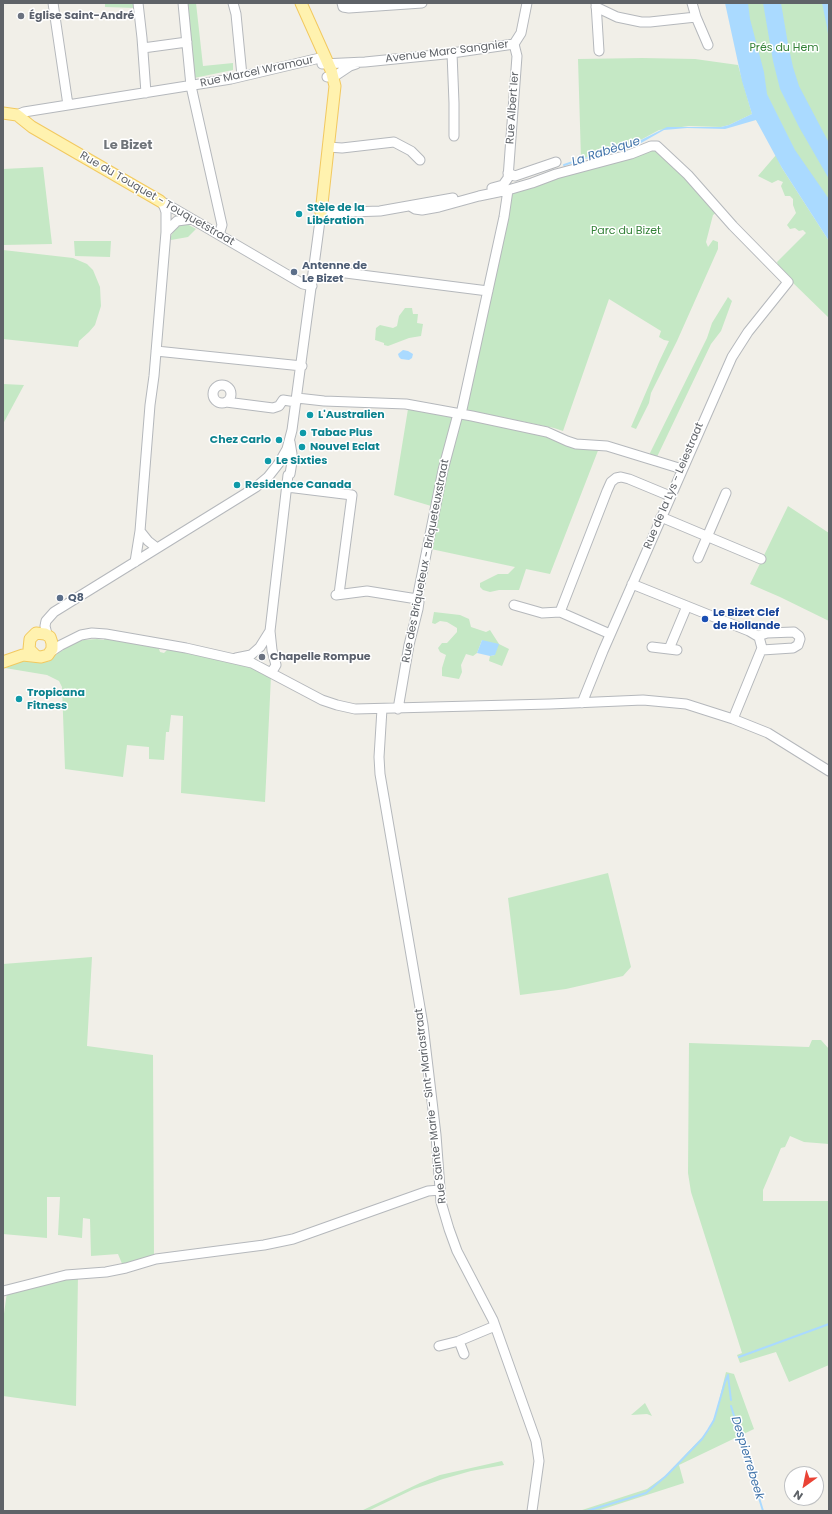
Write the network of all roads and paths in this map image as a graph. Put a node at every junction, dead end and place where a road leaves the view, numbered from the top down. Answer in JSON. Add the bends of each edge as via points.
{"nodes":[{"id":1,"x":53,"y":3,"type":"edge"},
{"id":2,"x":138,"y":3,"type":"edge"},
{"id":3,"x":183,"y":3,"type":"edge"},
{"id":4,"x":233,"y":3,"type":"edge"},
{"id":5,"x":342,"y":3,"type":"edge"},
{"id":6,"x":409,"y":3,"type":"edge"},
{"id":7,"x":422,"y":3,"type":"edge"},
{"id":8,"x":527,"y":3,"type":"edge"},
{"id":9,"x":692,"y":3,"type":"edge"},
{"id":10,"x":596,"y":5,"type":"edge"},
{"id":11,"x":302,"y":6,"type":"edge"},
{"id":12,"x":696,"y":17,"type":"junction"},
{"id":13,"x":187,"y":42,"type":"junction"},
{"id":14,"x":514,"y":44,"type":"junction"},
{"id":15,"x":708,"y":45,"type":"dead end"},
{"id":16,"x":143,"y":48,"type":"junction"},
{"id":17,"x":599,"y":51,"type":"dead end"},
{"id":18,"x":452,"y":53,"type":"junction"},
{"id":19,"x":323,"y":61,"type":"junction"},
{"id":20,"x":361,"y":63,"type":"junction"},
{"id":21,"x":242,"y":76,"type":"junction"},
{"id":22,"x":330,"y":77,"type":"junction"},
{"id":23,"x":191,"y":86,"type":"junction"},
{"id":24,"x":146,"y":93,"type":"junction"},
{"id":25,"x":68,"y":105,"type":"junction"},
{"id":26,"x":3,"y":113,"type":"edge"},
{"id":27,"x":17,"y":115,"type":"junction"},
{"id":28,"x":454,"y":136,"type":"dead end"},
{"id":29,"x":328,"y":147,"type":"junction"},
{"id":30,"x":420,"y":160,"type":"dead end"},
{"id":31,"x":556,"y":162,"type":"dead end"},
{"id":32,"x":508,"y":173,"type":"junction"},
{"id":33,"x":508,"y":190,"type":"junction"},
{"id":34,"x":160,"y":202,"type":"junction"},
{"id":35,"x":410,"y":206,"type":"junction"},
{"id":36,"x":321,"y":213,"type":"junction"},
{"id":37,"x":192,"y":219,"type":"junction"},
{"id":38,"x":166,"y":232,"type":"junction"},
{"id":39,"x":219,"y":235,"type":"junction"},
{"id":40,"x":314,"y":269,"type":"junction"},
{"id":41,"x":312,"y":286,"type":"junction"},
{"id":42,"x":488,"y":291,"type":"junction"},
{"id":43,"x":156,"y":351,"type":"junction"},
{"id":44,"x":302,"y":366,"type":"junction"},
{"id":45,"x":296,"y":400,"type":"junction"},
{"id":46,"x":226,"y":402,"type":"dead end"},
{"id":47,"x":460,"y":414,"type":"junction"},
{"id":48,"x":289,"y":441,"type":"junction"},
{"id":49,"x":275,"y":468,"type":"junction"},
{"id":50,"x":682,"y":470,"type":"junction"},
{"id":51,"x":288,"y":475,"type":"junction"},
{"id":52,"x":287,"y":487,"type":"junction"},
{"id":53,"x":726,"y":493,"type":"dead end"},
{"id":54,"x":670,"y":496,"type":"junction"},
{"id":55,"x":661,"y":517,"type":"junction"},
{"id":56,"x":140,"y":531,"type":"junction"},
{"id":57,"x":707,"y":536,"type":"junction"},
{"id":58,"x":158,"y":548,"type":"junction"},
{"id":59,"x":698,"y":558,"type":"dead end"},
{"id":60,"x":761,"y":559,"type":"dead end"},
{"id":61,"x":135,"y":562,"type":"junction"},
{"id":62,"x":632,"y":584,"type":"junction"},
{"id":63,"x":416,"y":599,"type":"junction"},
{"id":64,"x":514,"y":605,"type":"dead end"},
{"id":65,"x":687,"y":606,"type":"junction"},
{"id":66,"x":54,"y":612,"type":"junction"},
{"id":67,"x":560,"y":612,"type":"junction"},
{"id":68,"x":270,"y":631,"type":"junction"},
{"id":69,"x":610,"y":634,"type":"junction"},
{"id":70,"x":48,"y":636,"type":"junction"},
{"id":71,"x":758,"y":636,"type":"junction"},
{"id":72,"x":75,"y":637,"type":"junction"},
{"id":73,"x":31,"y":639,"type":"junction"},
{"id":74,"x":260,"y":647,"type":"junction"},
{"id":75,"x":652,"y":647,"type":"dead end"},
{"id":76,"x":272,"y":650,"type":"junction"},
{"id":77,"x":762,"y":650,"type":"junction"},
{"id":78,"x":50,"y":653,"type":"junction"},
{"id":79,"x":36,"y":656,"type":"junction"},
{"id":80,"x":252,"y":659,"type":"junction"},
{"id":81,"x":273,"y":668,"type":"junction"},
{"id":82,"x":582,"y":703,"type":"junction"},
{"id":83,"x":398,"y":708,"type":"junction"},
{"id":84,"x":382,"y":709,"type":"junction"},
{"id":85,"x":733,"y":718,"type":"junction"},
{"id":86,"x":829,"y":771,"type":"edge"},
{"id":87,"x":440,"y":1190,"type":"junction"},
{"id":88,"x":3,"y":1291,"type":"edge"},
{"id":89,"x":495,"y":1326,"type":"junction"},
{"id":90,"x":460,"y":1341,"type":"junction"},
{"id":91,"x":439,"y":1346,"type":"dead end"},
{"id":92,"x":464,"y":1354,"type":"dead end"},
{"id":93,"x":532,"y":1511,"type":"edge"}],
"edges":[{"from":1,"to":25,"type":"street"},
{"from":2,"to":16,"type":"street"},
{"from":3,"to":13,"type":"street"},
{"from":4,"to":21,"type":"street"},
{"from":5,"to":6,"type":"street","via":[[349,8]]},
{"from":6,"to":7,"type":"street"},
{"from":8,"to":14,"type":"street","name":"Avenue Marc Sangnier","via":[[521,33]]},
{"from":9,"to":12,"type":"street"},
{"from":10,"to":12,"type":"street","via":[[618,17],[641,22]]},
{"from":10,"to":17,"type":"street"},
{"from":11,"to":19,"type":"main road"},
{"from":12,"to":15,"type":"street"},
{"from":13,"to":16,"type":"street"},
{"from":13,"to":23,"type":"street"},
{"from":14,"to":18,"type":"street","name":"Avenue Marc Sangnier"},
{"from":14,"to":32,"type":"street","name":"Rue Albert Ier","via":[[517,56]]},
{"from":16,"to":24,"type":"street"},
{"from":18,"to":20,"type":"street","name":"Avenue Marc Sangnier"},
{"from":18,"to":28,"type":"street"},
{"from":19,"to":20,"type":"street","name":"Avenue Marc Sangnier"},
{"from":19,"to":21,"type":"street","name":"Rue Marcel Wramour"},
{"from":19,"to":22,"type":"main road"},
{"from":20,"to":22,"type":"street","name":"Avenue Marc Sangnier"},
{"from":21,"to":23,"type":"street","name":"Rue Marcel Wramour"},
{"from":22,"to":29,"type":"main road","via":[[335,89]]},
{"from":23,"to":24,"type":"street","name":"Rue Marcel Wramour"},
{"from":23,"to":39,"type":"street","via":[[222,225]]},
{"from":24,"to":25,"type":"street","name":"Rue Marcel Wramour"},
{"from":25,"to":27,"type":"street","name":"Rue Marcel Wramour"},
{"from":26,"to":27,"type":"main road"},
{"from":27,"to":34,"type":"main road","name":"Rue du Touquet - Touquetstraat","via":[[32,127]]},
{"from":29,"to":30,"type":"street","via":[[342,148],[394,142],[411,151]]},
{"from":29,"to":36,"type":"main road"},
{"from":31,"to":32,"type":"street","via":[[515,176]]},
{"from":32,"to":35,"type":"street","via":[[506,182],[501,186]]},
{"from":33,"to":35,"type":"street","via":[[428,210],[418,210]]},
{"from":33,"to":42,"type":"street","name":"Rue des Briqueteux - Briqueteuxstraat"},
{"from":33,"to":50,"type":"street","name":"Rue de la Lys - Leiestraat","via":[[657,146],[688,175],[788,282],[748,332],[732,357]]},
{"from":34,"to":37,"type":"street","name":"Rue du Touquet - Touquetstraat"},
{"from":34,"to":38,"type":"street","via":[[166,212]]},
{"from":35,"to":36,"type":"street","via":[[375,211]]},
{"from":36,"to":40,"type":"street"},
{"from":37,"to":38,"type":"street","via":[[177,221]]},
{"from":37,"to":39,"type":"street","name":"Rue du Touquet - Touquetstraat"},
{"from":38,"to":43,"type":"street"},
{"from":39,"to":41,"type":"street","name":"Rue du Touquet - Touquetstraat","via":[[303,284]]},
{"from":40,"to":41,"type":"street"},
{"from":40,"to":42,"type":"street"},
{"from":41,"to":44,"type":"street"},
{"from":42,"to":47,"type":"street","name":"Rue des Briqueteux - Briqueteuxstraat"},
{"from":43,"to":44,"type":"street"},
{"from":43,"to":56,"type":"street"},
{"from":44,"to":45,"type":"street"},
{"from":45,"to":46,"type":"street","via":[[283,400],[279,406],[273,408]]},
{"from":45,"to":47,"type":"street","via":[[406,404]]},
{"from":45,"to":48,"type":"street"},
{"from":47,"to":50,"type":"street","via":[[547,432],[576,444],[607,446]]},
{"from":47,"to":63,"type":"street","name":"Rue des Briqueteux - Briqueteuxstraat","via":[[443,470]]},
{"from":48,"to":49,"type":"street"},
{"from":48,"to":51,"type":"street","via":[[292,457]]},
{"from":49,"to":51,"type":"street"},
{"from":49,"to":58,"type":"street","via":[[256,487]]},
{"from":50,"to":54,"type":"street","name":"Rue de la Lys - Leiestraat"},
{"from":51,"to":52,"type":"street"},
{"from":52,"to":63,"type":"street","via":[[352,495],[337,594],[367,591]]},
{"from":52,"to":68,"type":"street"},
{"from":53,"to":57,"type":"street"},
{"from":54,"to":55,"type":"street","name":"Rue de la Lys - Leiestraat"},
{"from":54,"to":67,"type":"street","via":[[621,477],[611,482]]},
{"from":55,"to":57,"type":"street"},
{"from":55,"to":62,"type":"street","name":"Rue de la Lys - Leiestraat"},
{"from":56,"to":58,"type":"street"},
{"from":56,"to":61,"type":"street"},
{"from":57,"to":59,"type":"street"},
{"from":57,"to":60,"type":"street"},
{"from":58,"to":61,"type":"street"},
{"from":61,"to":66,"type":"street"},
{"from":62,"to":65,"type":"street"},
{"from":62,"to":69,"type":"street","name":"Rue de la Lys - Leiestraat"},
{"from":63,"to":83,"type":"street","name":"Rue des Briqueteux - Briqueteuxstraat","via":[[419,602],[418,609]]},
{"from":64,"to":67,"type":"street","via":[[542,613]]},
{"from":65,"to":71,"type":"street"},
{"from":65,"to":75,"type":"street","via":[[673,650]]},
{"from":66,"to":70,"type":"street","via":[[46,621]]},
{"from":66,"to":73,"type":"street","via":[[43,617]]},
{"from":67,"to":69,"type":"street"},
{"from":68,"to":74,"type":"street"},
{"from":68,"to":76,"type":"street"},
{"from":69,"to":82,"type":"street","name":"Rue de la Lys - Leiestraat"},
{"from":70,"to":72,"type":"street","via":[[58,639]]},
{"from":70,"to":73,"type":"main road","via":[[38,633]]},
{"from":70,"to":78,"type":"main road","via":[[53,645]]},
{"from":71,"to":77,"type":"street"},
{"from":71,"to":77,"type":"street","via":[[794,632],[800,639],[798,645],[793,648]]},
{"from":72,"to":78,"type":"street"},
{"from":72,"to":80,"type":"street","via":[[101,633],[233,658]]},
{"from":73,"to":79,"type":"main road","via":[[29,649]]},
{"from":73,"to":79,"type":"main road","via":[[3,662],[23,655]]},
{"from":74,"to":76,"type":"street"},
{"from":74,"to":80,"type":"street"},
{"from":76,"to":81,"type":"street"},
{"from":77,"to":85,"type":"street"},
{"from":78,"to":79,"type":"main road","via":[[43,657]]},
{"from":80,"to":81,"type":"street"},
{"from":81,"to":84,"type":"street","via":[[295,685],[337,706]]},
{"from":82,"to":83,"type":"street"},
{"from":82,"to":85,"type":"street","via":[[661,701],[686,704]]},
{"from":83,"to":84,"type":"street"},
{"from":84,"to":87,"type":"street","name":"Rue Sainte-Marie - Sint-Mariastraat","via":[[380,774],[423,1025]]},
{"from":85,"to":86,"type":"street","via":[[768,733]]},
{"from":87,"to":88,"type":"street","via":[[428,1191],[293,1239],[156,1259],[106,1272],[66,1275]]},
{"from":87,"to":89,"type":"street","name":"Rue Sainte-Marie - Sint-Mariastraat","via":[[441,1202],[457,1251]]},
{"from":89,"to":90,"type":"street"},
{"from":89,"to":93,"type":"street","name":"Rue Sainte-Marie - Sint-Mariastraat","via":[[538,1449],[539,1462]]},
{"from":90,"to":91,"type":"street"},
{"from":90,"to":92,"type":"street"}]}
